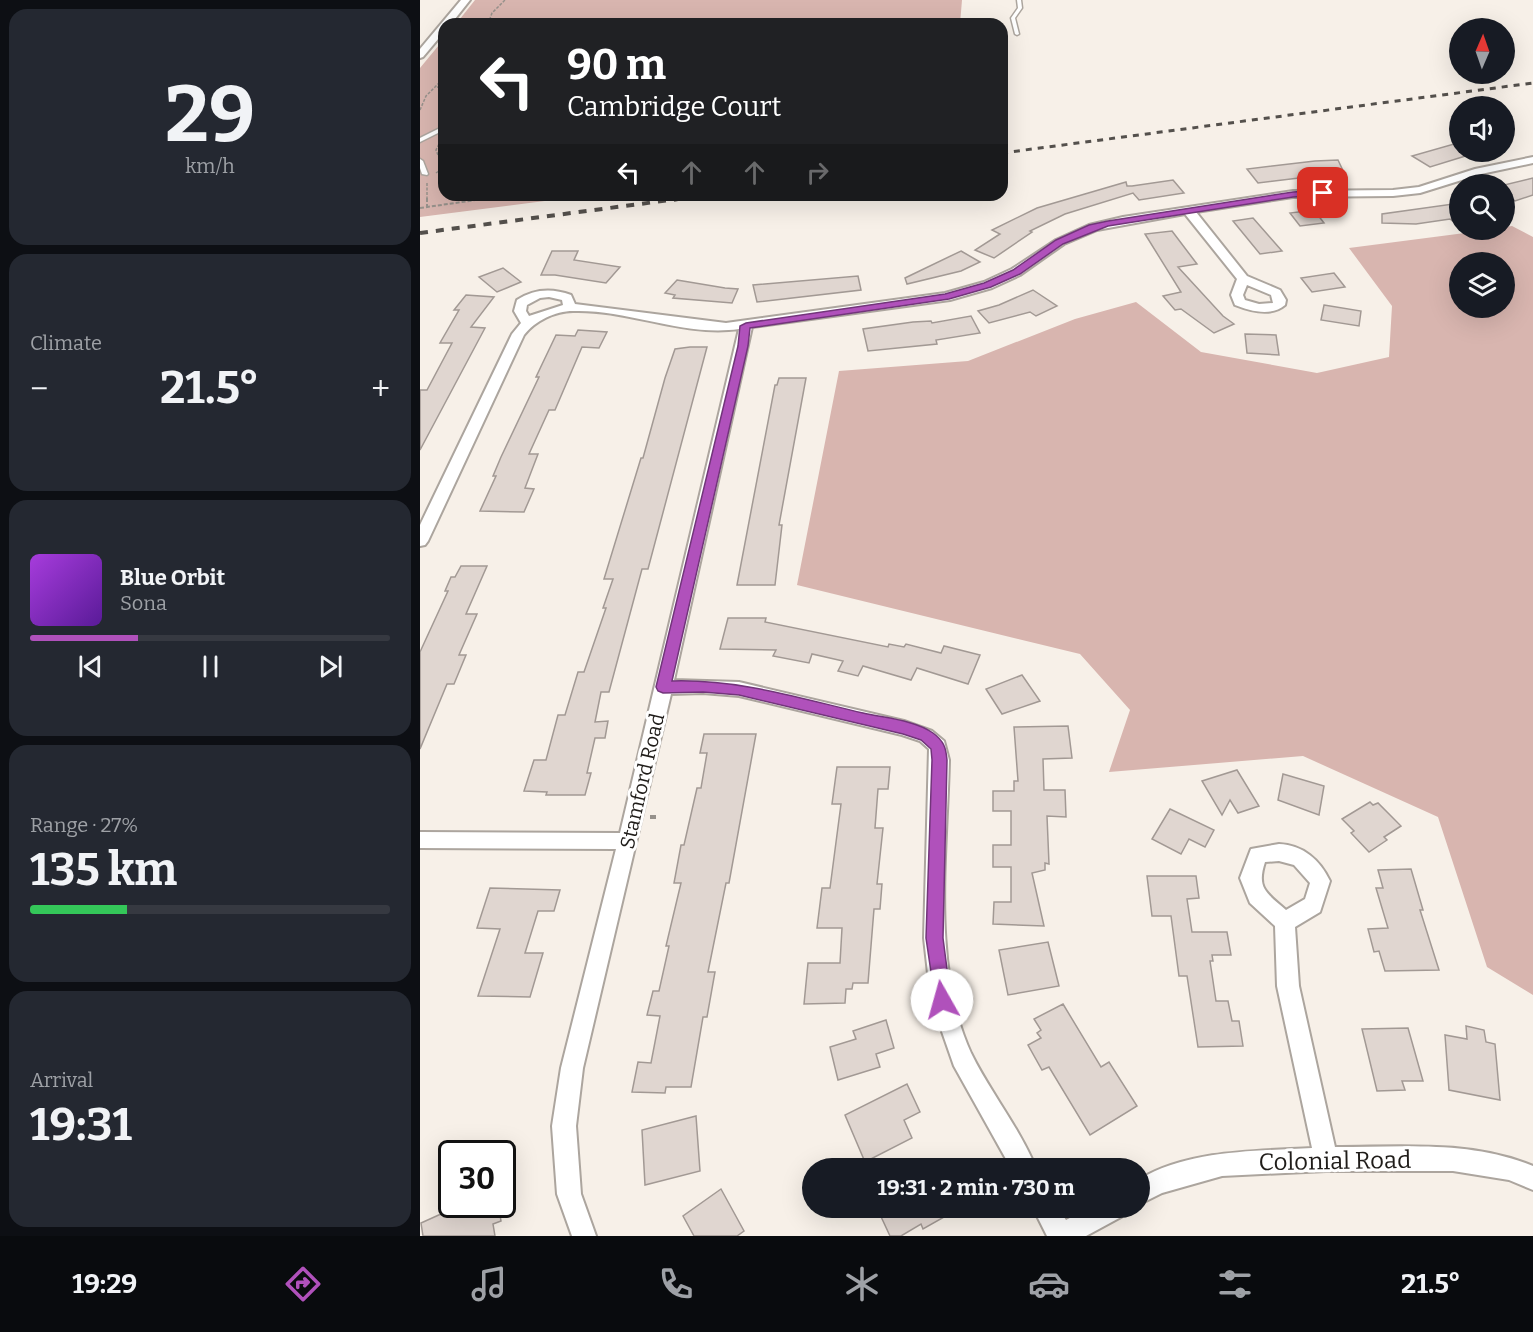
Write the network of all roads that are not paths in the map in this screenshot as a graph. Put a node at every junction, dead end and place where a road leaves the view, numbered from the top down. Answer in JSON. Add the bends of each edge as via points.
{"nodes":[{"id":1,"x":466,"y":0,"type":"edge"},
{"id":2,"x":1020,"y":0,"type":"edge"},
{"id":3,"x":451,"y":18,"type":"edge"},
{"id":4,"x":438,"y":33,"type":"edge"},
{"id":5,"x":1017,"y":34,"type":"dead end"},
{"id":6,"x":420,"y":55,"type":"edge"},
{"id":7,"x":438,"y":131,"type":"edge"},
{"id":8,"x":420,"y":140,"type":"edge"},
{"id":9,"x":1533,"y":160,"type":"edge"},
{"id":10,"x":420,"y":161,"type":"edge"},
{"id":11,"x":427,"y":174,"type":"road end"},
{"id":12,"x":1188,"y":210,"type":"junction"},
{"id":13,"x":1244,"y":279,"type":"dead end"},
{"id":14,"x":570,"y":307,"type":"junction"},
{"id":15,"x":527,"y":323,"type":"junction"},
{"id":16,"x":746,"y":326,"type":"junction"},
{"id":17,"x":422,"y":531,"type":"edge"},
{"id":18,"x":663,"y":687,"type":"junction"},
{"id":19,"x":420,"y":840,"type":"edge"},
{"id":20,"x":628,"y":841,"type":"junction"},
{"id":21,"x":1285,"y":922,"type":"dead end"},
{"id":22,"x":1018,"y":1158,"type":"edge"},
{"id":23,"x":1326,"y":1159,"type":"junction"},
{"id":24,"x":1533,"y":1178,"type":"edge"},
{"id":25,"x":1150,"y":1186,"type":"edge"},
{"id":26,"x":1051,"y":1218,"type":"edge"},
{"id":27,"x":1094,"y":1218,"type":"edge"},
{"id":28,"x":584,"y":1236,"type":"edge"},
{"id":29,"x":1061,"y":1236,"type":"edge"}],
"edges":[{"from":1,"to":3,"type":"street"},
{"from":2,"to":5,"type":"lane","via":[[1020,9],[1013,18]]},
{"from":4,"to":6,"type":"street"},
{"from":7,"to":8,"type":"lane"},
{"from":9,"to":12,"type":"street","via":[[1479,171],[1420,190],[1293,194]]},
{"from":10,"to":11,"type":"lane"},
{"from":12,"to":13,"type":"street"},
{"from":12,"to":16,"type":"street","via":[[1093,227],[1060,242],[1016,272],[946,297]]},
{"from":14,"to":15,"type":"street","via":[[550,311]]},
{"from":14,"to":15,"type":"street","via":[[567,298],[557,294],[529,297],[521,303],[520,311]]},
{"from":14,"to":16,"type":"street","via":[[707,326]]},
{"from":15,"to":17,"type":"street","via":[[518,333]]},
{"from":16,"to":18,"type":"street","name":"Stamford Road"},
{"from":18,"to":20,"type":"street","name":"Stamford Road"},
{"from":18,"to":22,"type":"street","via":[[739,689],[904,728],[926,736],[938,746],[934,938],[942,1000],[962,1058]]},
{"from":19,"to":20,"type":"street"},
{"from":20,"to":28,"type":"street","name":"Stamford Road","via":[[572,1068],[564,1126],[569,1194]]},
{"from":21,"to":23,"type":"street","via":[[1288,986]]},
{"from":23,"to":24,"type":"street","name":"Colonial Road","via":[[1453,1159],[1509,1168]]},
{"from":23,"to":25,"type":"street","name":"Colonial Road","via":[[1222,1164]]},
{"from":26,"to":29,"type":"street"},
{"from":27,"to":29,"type":"street"}]}
